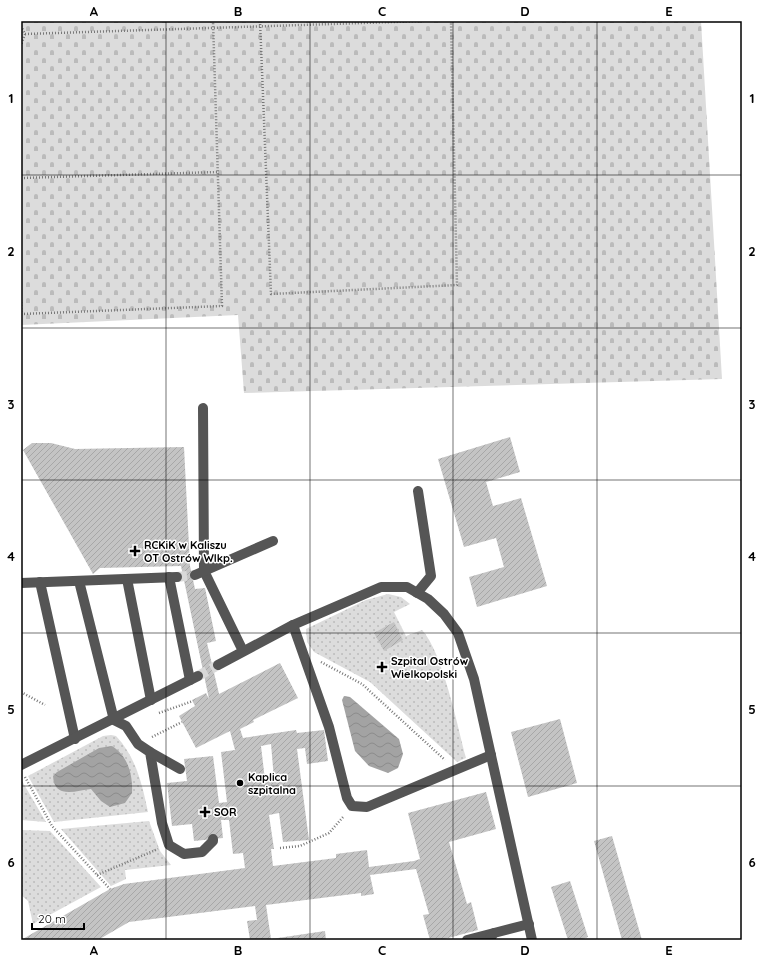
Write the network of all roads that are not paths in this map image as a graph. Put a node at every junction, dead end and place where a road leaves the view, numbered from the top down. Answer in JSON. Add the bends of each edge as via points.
{"nodes":[{"id":1,"x":203,"y":408,"type":"dead end"},
{"id":2,"x":418,"y":491,"type":"dead end"},
{"id":3,"x":273,"y":541,"type":"dead end"},
{"id":4,"x":200,"y":573,"type":"junction"},
{"id":5,"x":127,"y":579,"type":"junction"},
{"id":6,"x":79,"y":581,"type":"junction"},
{"id":7,"x":40,"y":582,"type":"junction"},
{"id":8,"x":21,"y":583,"type":"edge"},
{"id":9,"x":418,"y":593,"type":"junction"},
{"id":10,"x":293,"y":625,"type":"junction"},
{"id":11,"x":243,"y":651,"type":"junction"},
{"id":12,"x":218,"y":666,"type":"tunnel mouth"},
{"id":13,"x":151,"y":700,"type":"junction"},
{"id":14,"x":114,"y":720,"type":"junction"},
{"id":15,"x":75,"y":739,"type":"junction"},
{"id":16,"x":150,"y":752,"type":"junction"},
{"id":17,"x":491,"y":755,"type":"junction"},
{"id":18,"x":21,"y":765,"type":"edge"},
{"id":19,"x":180,"y":769,"type":"dead end"},
{"id":20,"x":213,"y":839,"type":"dead end"},
{"id":21,"x":529,"y":924,"type":"junction"},
{"id":22,"x":492,"y":936,"type":"edge"},
{"id":23,"x":467,"y":940,"type":"edge"},
{"id":24,"x":532,"y":940,"type":"edge"}],
"edges":[{"from":1,"to":4,"type":"lane"},
{"from":2,"to":9,"type":"lane","via":[[432,576]]},
{"from":3,"to":4,"type":"lane"},
{"from":4,"to":11,"type":"lane"},
{"from":5,"to":6,"type":"lane"},
{"from":5,"to":13,"type":"lane"},
{"from":5,"to":13,"type":"lane","via":[[173,577],[194,678]]},
{"from":6,"to":7,"type":"lane"},
{"from":6,"to":14,"type":"lane"},
{"from":7,"to":8,"type":"lane"},
{"from":7,"to":15,"type":"lane"},
{"from":9,"to":10,"type":"lane","via":[[407,587],[381,587]]},
{"from":9,"to":17,"type":"lane","via":[[444,614],[458,633],[474,679]]},
{"from":10,"to":11,"type":"lane"},
{"from":10,"to":17,"type":"lane","via":[[329,727],[347,798],[352,806],[367,807]]},
{"from":11,"to":12,"type":"lane"},
{"from":13,"to":14,"type":"lane"},
{"from":14,"to":15,"type":"lane"},
{"from":14,"to":16,"type":"lane","via":[[126,726],[138,744]]},
{"from":15,"to":18,"type":"lane"},
{"from":16,"to":19,"type":"lane"},
{"from":16,"to":20,"type":"lane","via":[[162,823],[169,844],[184,854],[202,852],[214,841]]},
{"from":17,"to":21,"type":"lane"},
{"from":21,"to":22,"type":"lane"},
{"from":21,"to":24,"type":"lane"},
{"from":22,"to":23,"type":"lane"}]}
